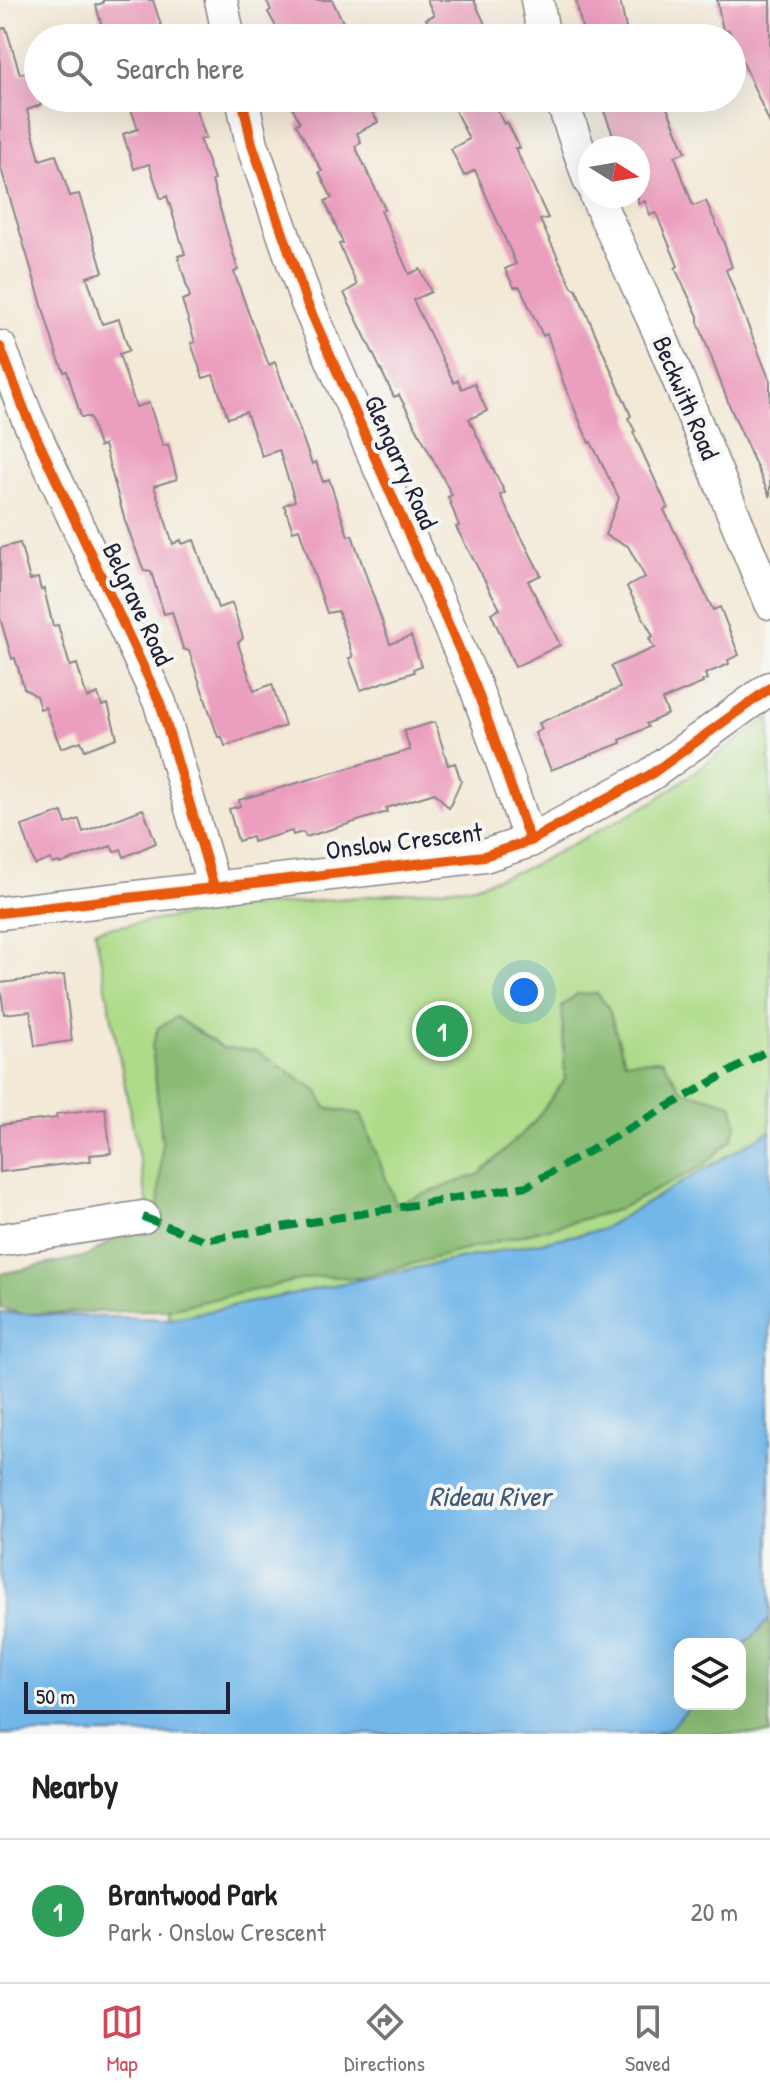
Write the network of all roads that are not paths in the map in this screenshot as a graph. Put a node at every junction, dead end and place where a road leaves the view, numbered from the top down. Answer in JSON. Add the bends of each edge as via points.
{"nodes":[{"id":1,"x":221,"y":0,"type":"edge"},
{"id":2,"x":537,"y":0,"type":"edge"},
{"id":3,"x":226,"y":24,"type":"edge"},
{"id":4,"x":541,"y":24,"type":"edge"},
{"id":5,"x":245,"y":112,"type":"edge"},
{"id":6,"x":566,"y":112,"type":"edge"},
{"id":7,"x":578,"y":147,"type":"edge"},
{"id":8,"x":602,"y":208,"type":"edge"},
{"id":9,"x":0,"y":347,"type":"edge"},
{"id":10,"x":770,"y":603,"type":"edge"},
{"id":11,"x":770,"y":688,"type":"edge"},
{"id":12,"x":530,"y":841,"type":"junction"},
{"id":13,"x":214,"y":887,"type":"junction"},
{"id":14,"x":0,"y":913,"type":"edge"},
{"id":15,"x":143,"y":1217,"type":"dead end"},
{"id":16,"x":0,"y":1240,"type":"edge"}],
"edges":[{"from":1,"to":3,"type":"street"},
{"from":2,"to":4,"type":"street"},
{"from":5,"to":12,"type":"street","name":"Glengarry Road","via":[[307,303],[475,685]]},
{"from":6,"to":7,"type":"street"},
{"from":8,"to":10,"type":"street","name":"Beckwith Road","via":[[658,330]]},
{"from":9,"to":13,"type":"street","name":"Belgrave Road","via":[[27,417],[160,703]]},
{"from":11,"to":12,"type":"street","name":"Onslow Crescent","via":[[650,775]]},
{"from":12,"to":13,"type":"street","name":"Onslow Crescent","via":[[484,856]]},
{"from":13,"to":14,"type":"street","name":"Onslow Crescent"},
{"from":15,"to":16,"type":"street"}]}
